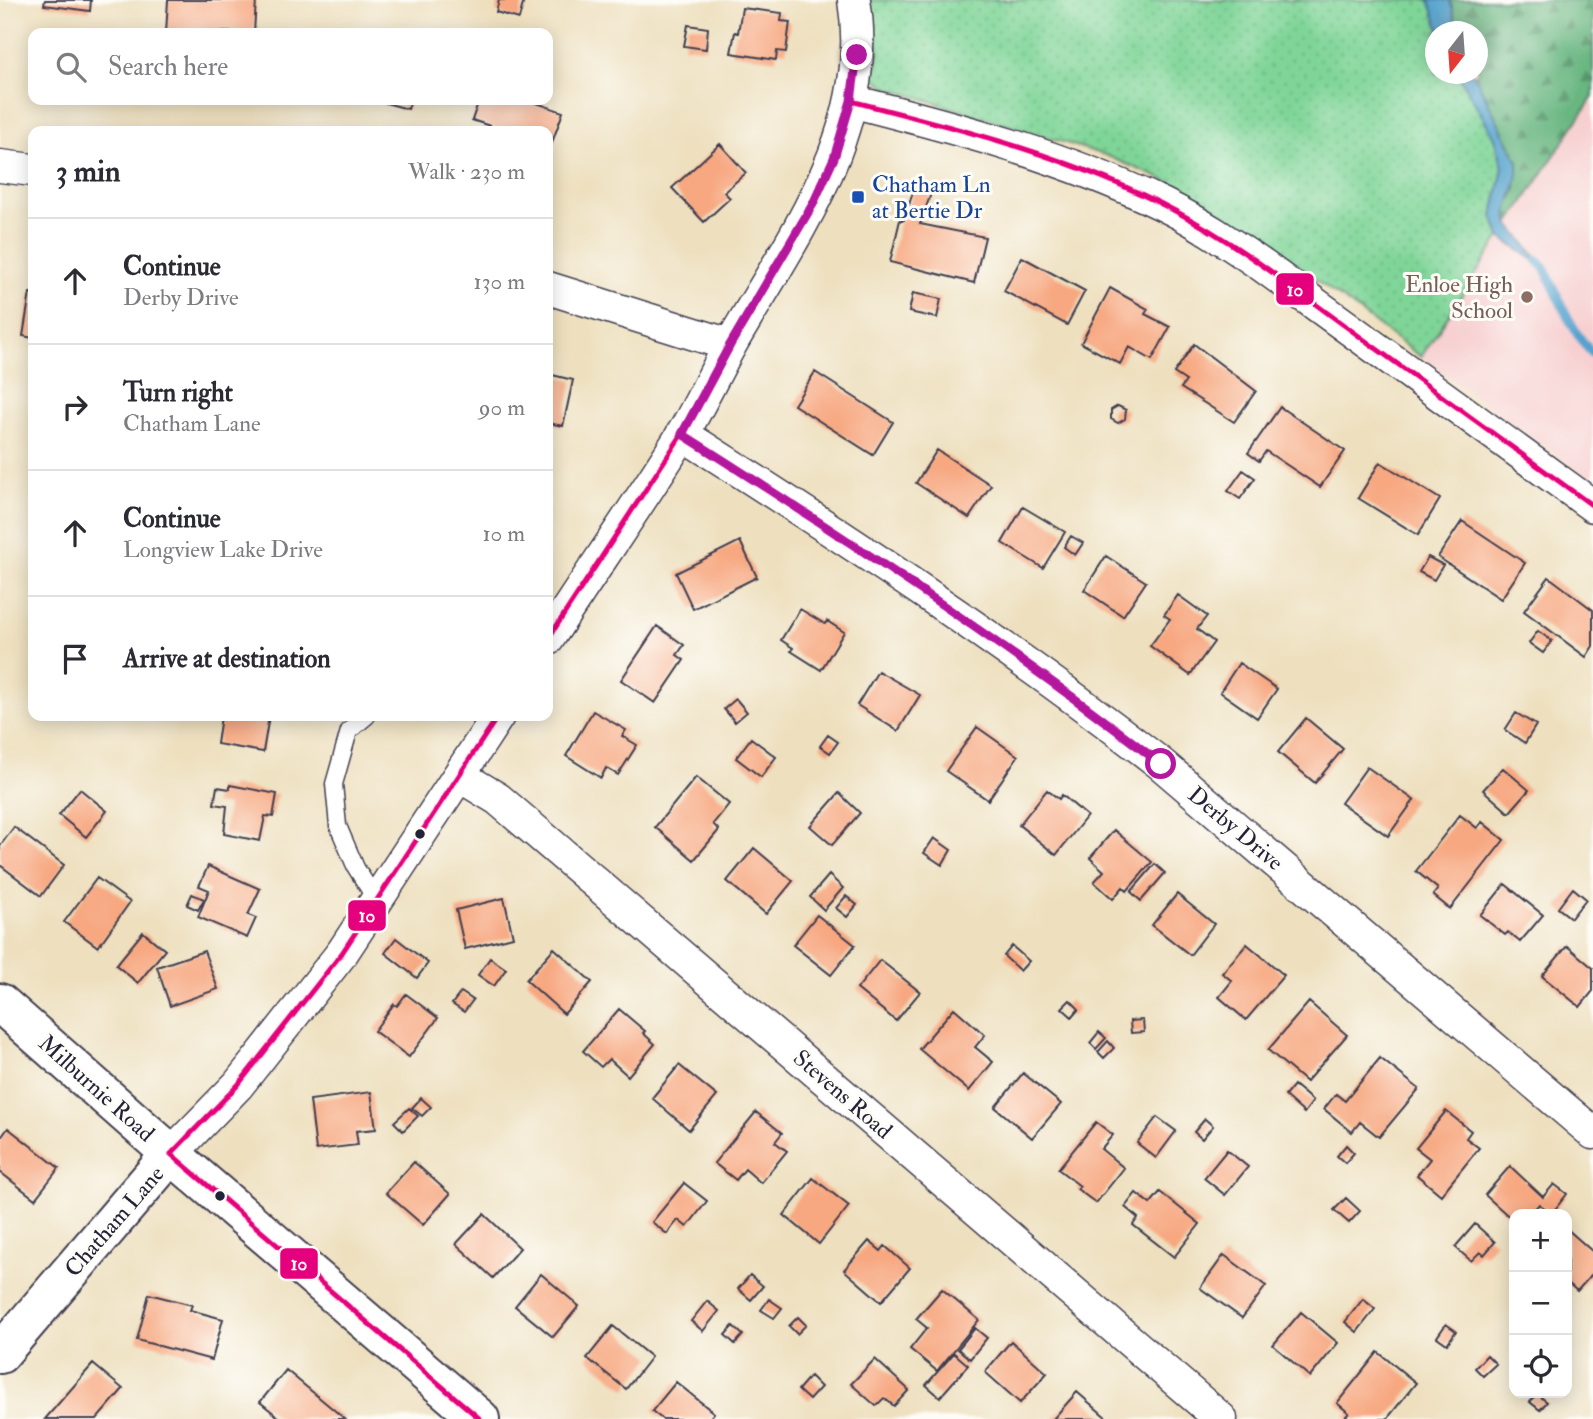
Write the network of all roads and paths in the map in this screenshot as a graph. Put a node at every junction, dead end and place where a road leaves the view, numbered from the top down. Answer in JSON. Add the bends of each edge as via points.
{"nodes":[{"id":1,"x":854,"y":0,"type":"edge"},
{"id":2,"x":851,"y":101,"type":"junction"},
{"id":3,"x":0,"y":166,"type":"edge"},
{"id":4,"x":28,"y":169,"type":"edge"},
{"id":5,"x":553,"y":290,"type":"edge"},
{"id":6,"x":730,"y":345,"type":"junction"},
{"id":7,"x":682,"y":434,"type":"junction"},
{"id":8,"x":1593,"y":506,"type":"edge"},
{"id":9,"x":553,"y":631,"type":"edge"},
{"id":10,"x":361,"y":721,"type":"edge"},
{"id":11,"x":495,"y":721,"type":"edge"},
{"id":12,"x":460,"y":776,"type":"junction"},
{"id":13,"x":376,"y":900,"type":"junction"},
{"id":14,"x":0,"y":1003,"type":"edge"},
{"id":15,"x":1593,"y":1133,"type":"edge"},
{"id":16,"x":172,"y":1154,"type":"junction"},
{"id":17,"x":0,"y":1354,"type":"edge"},
{"id":18,"x":480,"y":1419,"type":"edge"},
{"id":19,"x":1221,"y":1419,"type":"edge"}],
"edges":[{"from":1,"to":2,"type":"street","via":[[857,55]]},
{"from":2,"to":6,"type":"street","via":[[834,158],[813,204]]},
{"from":2,"to":8,"type":"street","via":[[1061,162],[1165,205],[1263,265]]},
{"from":3,"to":4,"type":"street"},
{"from":5,"to":6,"type":"street"},
{"from":6,"to":7,"type":"street"},
{"from":7,"to":9,"type":"street"},
{"from":7,"to":15,"type":"street","name":"Derby Drive","via":[[828,527],[1091,710],[1161,764]]},
{"from":10,"to":13,"type":"lane","via":[[349,731],[334,784],[338,826]]},
{"from":11,"to":12,"type":"street","name":"Chatham Lane"},
{"from":12,"to":13,"type":"street","name":"Chatham Lane"},
{"from":12,"to":19,"type":"street","name":"Stevens Road","via":[[498,799]]},
{"from":13,"to":16,"type":"street","name":"Chatham Lane","via":[[342,953],[238,1085]]},
{"from":14,"to":16,"type":"street","name":"Milburnie Road"},
{"from":16,"to":17,"type":"street","name":"Chatham Lane"},
{"from":16,"to":18,"type":"street","name":"Milburnie Road"}]}
